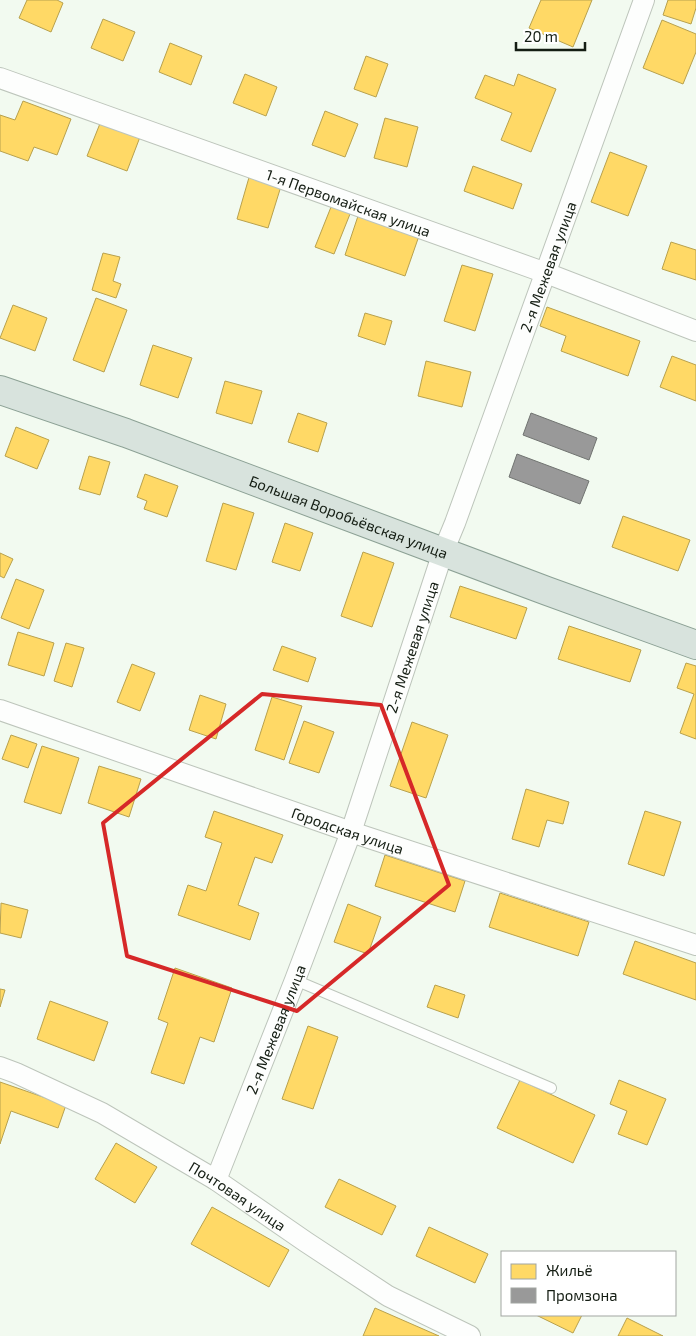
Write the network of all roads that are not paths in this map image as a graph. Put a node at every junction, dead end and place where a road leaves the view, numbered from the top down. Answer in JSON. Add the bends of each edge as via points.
{"nodes":[{"id":1,"x":644,"y":0,"type":"edge"},
{"id":2,"x":0,"y":78,"type":"edge"},
{"id":3,"x":546,"y":273,"type":"junction"},
{"id":4,"x":696,"y":331,"type":"edge"},
{"id":5,"x":0,"y":390,"type":"edge"},
{"id":6,"x":443,"y":552,"type":"junction"},
{"id":7,"x":696,"y":646,"type":"edge"},
{"id":8,"x":0,"y":710,"type":"edge"},
{"id":9,"x":351,"y":832,"type":"junction"},
{"id":10,"x":696,"y":945,"type":"edge"},
{"id":11,"x":295,"y":980,"type":"junction"},
{"id":12,"x":0,"y":1067,"type":"edge"},
{"id":13,"x":551,"y":1088,"type":"dead end"},
{"id":14,"x":216,"y":1180,"type":"junction"},
{"id":15,"x":470,"y":1336,"type":"edge"}],
"edges":[{"from":1,"to":3,"type":"street","name":"2-я Межевая улица"},
{"from":2,"to":3,"type":"street","name":"1-я Первомайская улица"},
{"from":3,"to":4,"type":"street","name":"1-я Первомайская улица"},
{"from":3,"to":6,"type":"street","name":"2-я Межевая улица"},
{"from":5,"to":6,"type":"main road","name":"Большая Воробьёвская улица","via":[[126,433]]},
{"from":6,"to":7,"type":"main road","name":"Большая Воробьёвская улица"},
{"from":6,"to":9,"type":"street","name":"2-я Межевая улица"},
{"from":8,"to":9,"type":"street","name":"Городская улица"},
{"from":9,"to":10,"type":"street","name":"Городская улица"},
{"from":9,"to":11,"type":"street","name":"2-я Межевая улица"},
{"from":11,"to":13,"type":"lane"},
{"from":11,"to":14,"type":"street","name":"2-я Межевая улица"},
{"from":12,"to":14,"type":"street","name":"Почтовая улица","via":[[102,1113]]},
{"from":14,"to":15,"type":"street","name":"Почтовая улица","via":[[388,1296]]}]}
